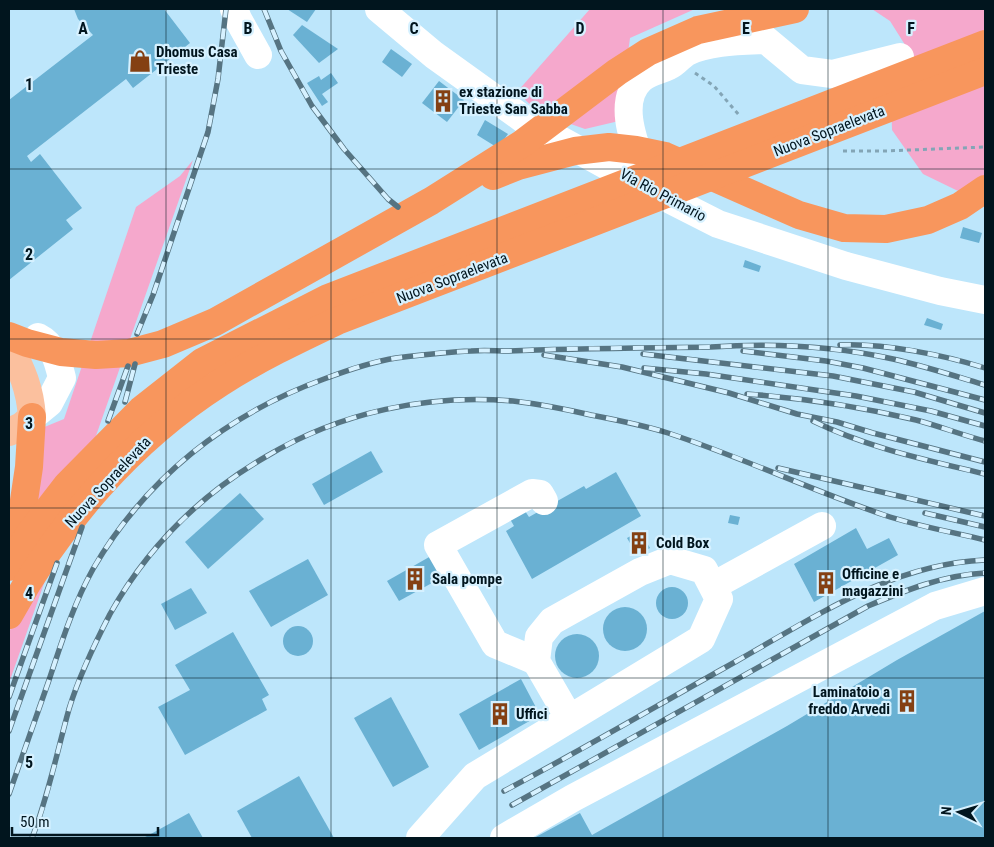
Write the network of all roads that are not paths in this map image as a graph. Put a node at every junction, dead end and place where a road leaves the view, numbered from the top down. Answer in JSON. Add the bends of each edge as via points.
{"nodes":[{"id":1,"x":234,"y":9,"type":"edge"},
{"id":2,"x":379,"y":9,"type":"edge"},
{"id":3,"x":795,"y":9,"type":"edge"},
{"id":4,"x":985,"y":44,"type":"edge"},
{"id":5,"x":258,"y":55,"type":"dead end"},
{"id":6,"x":900,"y":57,"type":"dead end"},
{"id":7,"x":985,"y":71,"type":"edge"},
{"id":8,"x":652,"y":190,"type":"junction"},
{"id":9,"x":985,"y":190,"type":"edge"},
{"id":10,"x":431,"y":201,"type":"junction"},
{"id":11,"x":985,"y":300,"type":"edge"},
{"id":12,"x":9,"y":329,"type":"edge"},
{"id":13,"x":9,"y":336,"type":"edge"},
{"id":14,"x":9,"y":345,"type":"edge"},
{"id":15,"x":32,"y":418,"type":"junction"},
{"id":16,"x":9,"y":432,"type":"edge"},
{"id":17,"x":544,"y":501,"type":"dead end"},
{"id":18,"x":822,"y":526,"type":"dead end"},
{"id":19,"x":9,"y":567,"type":"edge"},
{"id":20,"x":713,"y":586,"type":"junction"},
{"id":21,"x":985,"y":591,"type":"edge"},
{"id":22,"x":9,"y":593,"type":"edge"},
{"id":23,"x":9,"y":615,"type":"edge"},
{"id":24,"x":536,"y":661,"type":"junction"},
{"id":25,"x":569,"y":718,"type":"junction"},
{"id":26,"x":420,"y":838,"type":"edge"},
{"id":27,"x":504,"y":838,"type":"edge"}],
"edges":[{"from":1,"to":5,"type":"street"},
{"from":2,"to":8,"type":"street","name":"Via Rio Primario","via":[[434,55],[526,121]]},
{"from":3,"to":10,"type":"highway","via":[[698,30],[648,52],[523,144]]},
{"from":4,"to":19,"type":"highway","name":"Nuova Sopraelevata","via":[[328,298],[202,362],[141,410],[67,485]]},
{"from":6,"to":8,"type":"street","via":[[832,74],[802,70],[766,40],[703,46],[686,52],[670,66],[652,71],[640,80],[632,93],[628,113],[631,136]]},
{"from":7,"to":23,"type":"highway","name":"Nuova Sopraelevata","via":[[337,321],[284,346],[219,384],[156,430],[116,469],[81,506],[52,545]]},
{"from":8,"to":11,"type":"street","name":"Via Rio Primario","via":[[718,224],[745,233],[846,266]]},
{"from":9,"to":10,"type":"highway","via":[[960,206],[928,220],[886,229],[844,228],[799,215],[665,156],[609,147],[575,151],[518,166]]},
{"from":10,"to":13,"type":"highway","via":[[215,322],[164,344],[129,354],[96,355],[61,352]]},
{"from":12,"to":15,"type":"street","via":[[40,337],[51,346],[60,369],[62,378],[54,395]]},
{"from":14,"to":15,"type":"main road","via":[[30,397]]},
{"from":15,"to":16,"type":"main road"},
{"from":15,"to":22,"type":"highway","via":[[29,467]]},
{"from":17,"to":24,"type":"street","via":[[540,494],[532,493],[438,544],[495,644]]},
{"from":18,"to":20,"type":"street"},
{"from":20,"to":24,"type":"street","via":[[704,570],[670,560],[640,572],[552,621],[539,637]]},
{"from":20,"to":25,"type":"street","via":[[719,599],[701,639]]},
{"from":21,"to":27,"type":"street","via":[[935,606],[573,798]]},
{"from":24,"to":25,"type":"street"},
{"from":25,"to":26,"type":"street","via":[[475,776]]}]}
